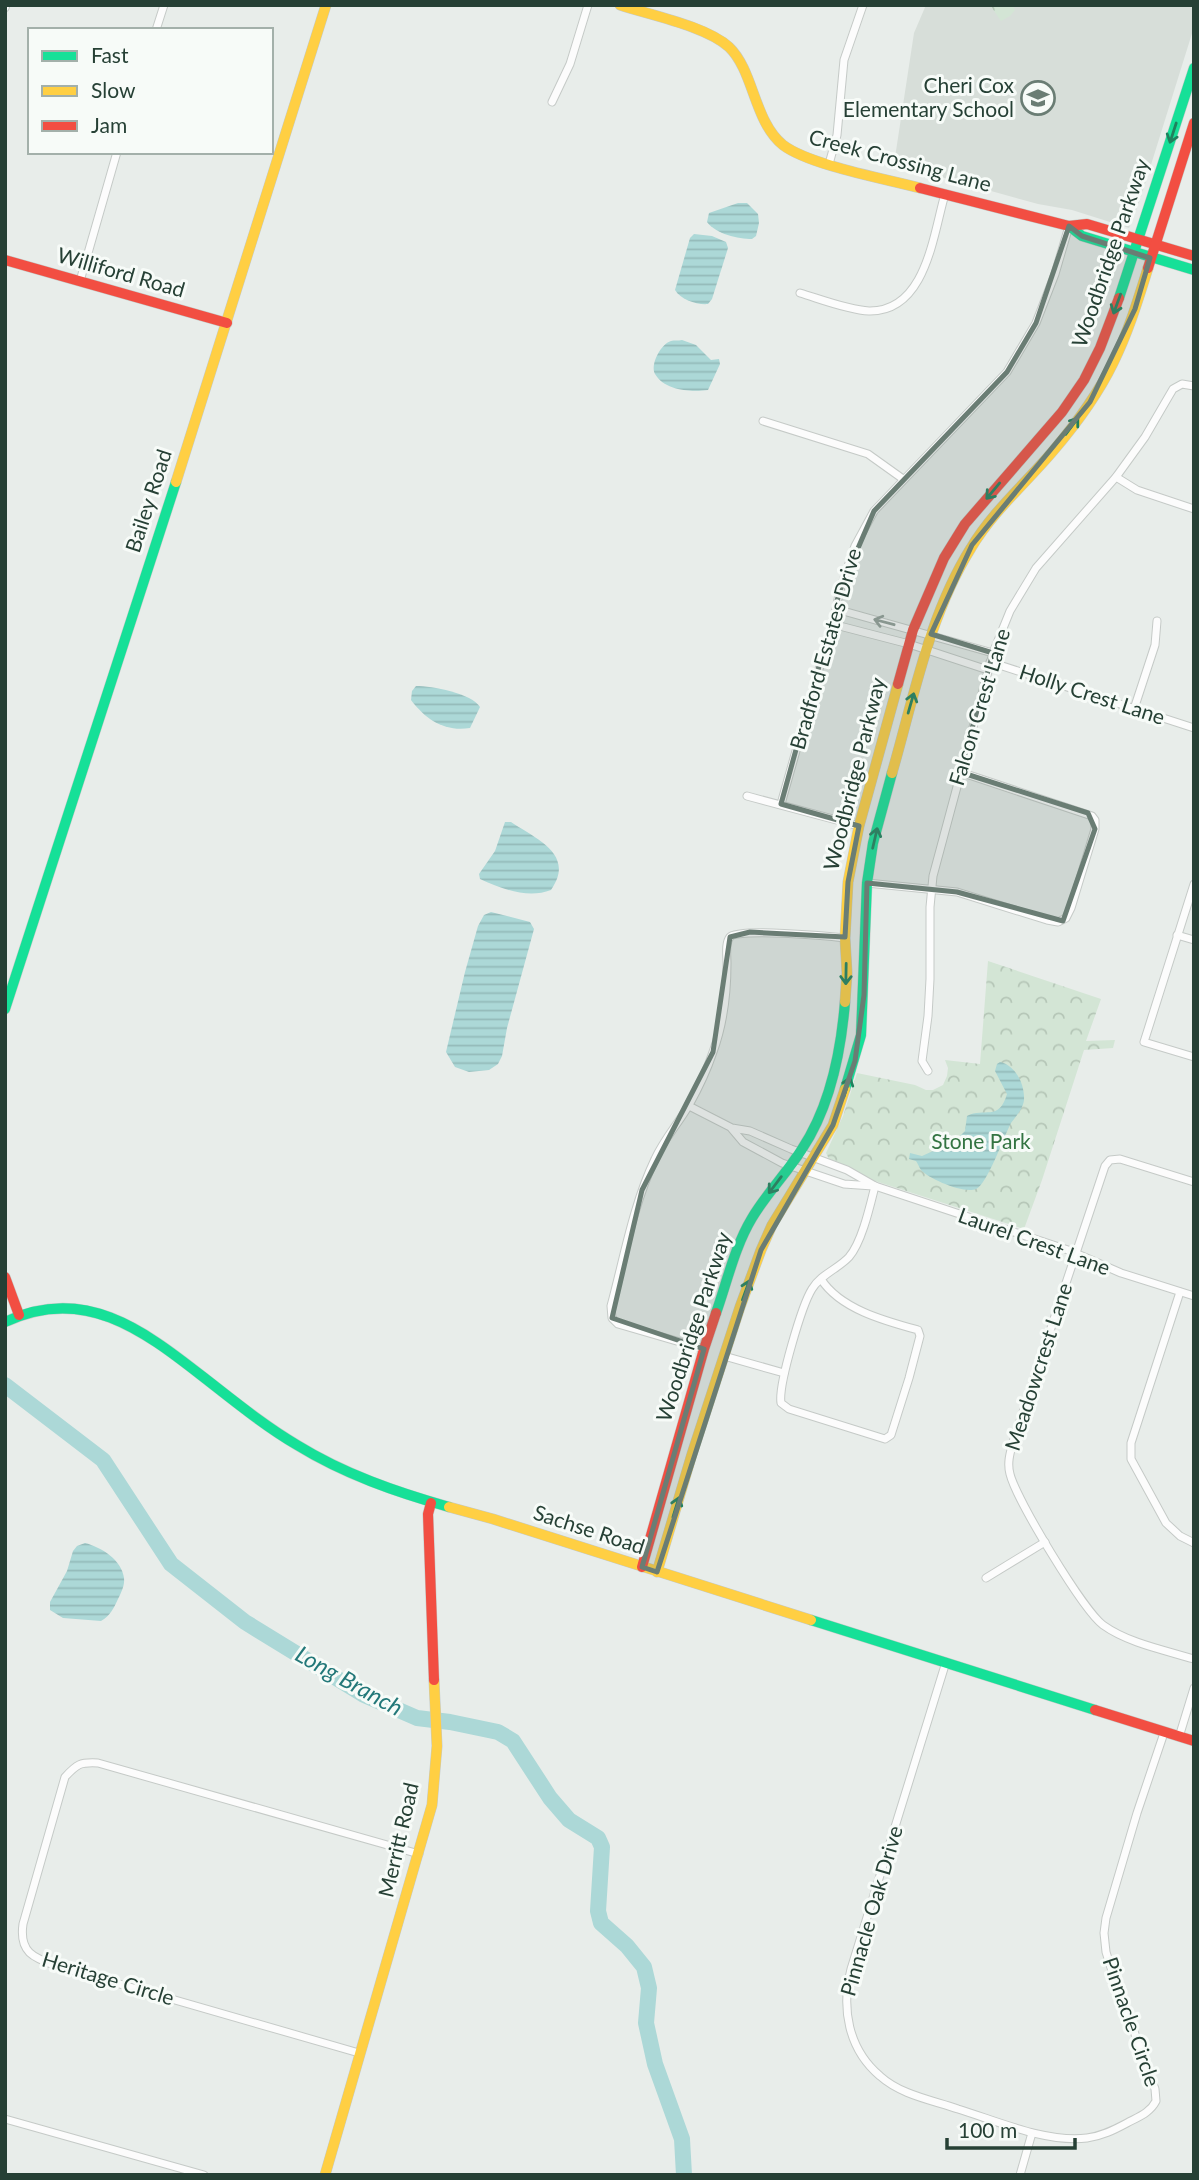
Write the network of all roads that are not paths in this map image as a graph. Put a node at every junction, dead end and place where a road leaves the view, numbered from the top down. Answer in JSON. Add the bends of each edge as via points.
{"nodes":[{"id":1,"x":164,"y":5,"type":"edge"},
{"id":2,"x":326,"y":5,"type":"edge"},
{"id":3,"x":588,"y":5,"type":"edge"},
{"id":4,"x":620,"y":5,"type":"edge"},
{"id":5,"x":863,"y":5,"type":"edge"},
{"id":6,"x":157,"y":28,"type":"edge"},
{"id":7,"x":1194,"y":68,"type":"edge"},
{"id":8,"x":552,"y":103,"type":"dead end"},
{"id":9,"x":1194,"y":123,"type":"edge"},
{"id":10,"x":116,"y":154,"type":"edge"},
{"id":11,"x":829,"y":164,"type":"junction"},
{"id":12,"x":945,"y":194,"type":"junction"},
{"id":13,"x":1069,"y":226,"type":"junction"},
{"id":14,"x":1139,"y":239,"type":"junction"},
{"id":15,"x":1155,"y":244,"type":"junction"},
{"id":16,"x":1134,"y":253,"type":"junction"},
{"id":17,"x":1194,"y":256,"type":"edge"},
{"id":18,"x":1150,"y":258,"type":"junction"},
{"id":19,"x":5,"y":260,"type":"edge"},
{"id":20,"x":1194,"y":270,"type":"edge"},
{"id":21,"x":80,"y":281,"type":"junction"},
{"id":22,"x":800,"y":293,"type":"dead end"},
{"id":23,"x":227,"y":323,"type":"junction"},
{"id":24,"x":1194,"y":386,"type":"edge"},
{"id":25,"x":763,"y":421,"type":"dead end"},
{"id":26,"x":1116,"y":477,"type":"junction"},
{"id":27,"x":903,"y":479,"type":"junction"},
{"id":28,"x":1194,"y":509,"type":"edge"},
{"id":29,"x":836,"y":609,"type":"junction"},
{"id":30,"x":1157,"y":621,"type":"dead end"},
{"id":31,"x":832,"y":624,"type":"junction"},
{"id":32,"x":913,"y":629,"type":"junction"},
{"id":33,"x":931,"y":634,"type":"junction"},
{"id":34,"x":909,"y":644,"type":"junction"},
{"id":35,"x":926,"y":650,"type":"junction"},
{"id":36,"x":993,"y":653,"type":"junction"},
{"id":37,"x":989,"y":666,"type":"junction"},
{"id":38,"x":1134,"y":709,"type":"junction"},
{"id":39,"x":1194,"y":728,"type":"edge"},
{"id":40,"x":960,"y":772,"type":"junction"},
{"id":41,"x":747,"y":796,"type":"dead end"},
{"id":42,"x":781,"y":804,"type":"junction"},
{"id":43,"x":859,"y":826,"type":"junction"},
{"id":44,"x":867,"y":883,"type":"junction"},
{"id":45,"x":1194,"y":884,"type":"edge"},
{"id":46,"x":932,"y":890,"type":"junction"},
{"id":47,"x":1177,"y":935,"type":"junction"},
{"id":48,"x":845,"y":938,"type":"junction"},
{"id":49,"x":1194,"y":940,"type":"edge"},
{"id":50,"x":5,"y":1009,"type":"edge"},
{"id":51,"x":1194,"y":1058,"type":"edge"},
{"id":52,"x":928,"y":1071,"type":"dead end"},
{"id":53,"x":689,"y":1106,"type":"junction"},
{"id":54,"x":732,"y":1128,"type":"junction"},
{"id":55,"x":800,"y":1153,"type":"junction"},
{"id":56,"x":814,"y":1158,"type":"junction"},
{"id":57,"x":790,"y":1166,"type":"junction"},
{"id":58,"x":806,"y":1171,"type":"junction"},
{"id":59,"x":1194,"y":1182,"type":"edge"},
{"id":60,"x":875,"y":1186,"type":"junction"},
{"id":61,"x":1076,"y":1253,"type":"junction"},
{"id":62,"x":5,"y":1277,"type":"edge"},
{"id":63,"x":821,"y":1279,"type":"junction"},
{"id":64,"x":1180,"y":1292,"type":"junction"},
{"id":65,"x":1194,"y":1296,"type":"edge"},
{"id":66,"x":19,"y":1315,"type":"junction"},
{"id":67,"x":5,"y":1322,"type":"edge"},
{"id":68,"x":704,"y":1349,"type":"junction"},
{"id":69,"x":724,"y":1356,"type":"junction"},
{"id":70,"x":784,"y":1373,"type":"junction"},
{"id":71,"x":431,"y":1503,"type":"junction"},
{"id":72,"x":1045,"y":1542,"type":"junction"},
{"id":73,"x":1194,"y":1543,"type":"edge"},
{"id":74,"x":642,"y":1567,"type":"junction"},
{"id":75,"x":657,"y":1572,"type":"junction"},
{"id":76,"x":986,"y":1578,"type":"dead end"},
{"id":77,"x":1194,"y":1659,"type":"edge"},
{"id":78,"x":946,"y":1662,"type":"junction"},
{"id":79,"x":1194,"y":1688,"type":"edge"},
{"id":80,"x":1164,"y":1733,"type":"junction"},
{"id":81,"x":1179,"y":1737,"type":"junction"},
{"id":82,"x":1193,"y":1738,"type":"edge"},
{"id":83,"x":419,"y":1854,"type":"junction"},
{"id":84,"x":359,"y":2053,"type":"junction"},
{"id":85,"x":5,"y":2119,"type":"edge"},
{"id":86,"x":1032,"y":2133,"type":"junction"},
{"id":87,"x":204,"y":2175,"type":"edge"},
{"id":88,"x":325,"y":2175,"type":"edge"},
{"id":89,"x":1020,"y":2175,"type":"edge"}],
"edges":[{"from":1,"to":6,"type":"street"},
{"from":2,"to":23,"type":"main road","name":"Bailey Road"},
{"from":3,"to":8,"type":"street"},
{"from":4,"to":11,"type":"main road","name":"Creek Crossing Lane","via":[[710,34],[730,48],[768,128],[797,153]]},
{"from":5,"to":11,"type":"street","via":[[844,60],[837,135]]},
{"from":7,"to":14,"type":"main road","name":"Woodbridge Parkway","one_way":true},
{"from":9,"to":15,"type":"main road","name":"Woodbridge Parkway"},
{"from":10,"to":21,"type":"street"},
{"from":11,"to":12,"type":"main road","name":"Creek Crossing Lane"},
{"from":12,"to":13,"type":"main road","name":"Creek Crossing Lane"},
{"from":12,"to":22,"type":"street","via":[[925,268],[911,292],[892,306],[869,311]]},
{"from":13,"to":14,"type":"main road","name":"Creek Crossing Lane","via":[[1087,224]]},
{"from":13,"to":16,"type":"main road","name":"Creek Crossing Lane","via":[[1082,236]]},
{"from":13,"to":27,"type":"street","name":"Bradford Estates Drive","via":[[1036,323],[1007,372]]},
{"from":14,"to":15,"type":"main road","name":"Creek Crossing Lane"},
{"from":14,"to":16,"type":"main road","name":"Woodbridge Parkway"},
{"from":15,"to":17,"type":"main road","name":"Creek Crossing Lane"},
{"from":15,"to":18,"type":"main road","name":"Woodbridge Parkway"},
{"from":16,"to":18,"type":"main road","name":"Creek Crossing Lane"},
{"from":16,"to":32,"type":"main road","name":"Woodbridge Parkway","one_way":true,"via":[[1105,337],[1084,380],[965,524],[944,558]]},
{"from":18,"to":20,"type":"main road","name":"Creek Crossing Lane"},
{"from":33,"to":18,"type":"main road","name":"Woodbridge Parkway","one_way":true,"via":[[950,583],[971,545],[1053,451],[1113,363]]},
{"from":19,"to":21,"type":"main road","name":"Williford Road"},
{"from":21,"to":23,"type":"main road","name":"Williford Road"},
{"from":23,"to":50,"type":"main road","name":"Bailey Road"},
{"from":24,"to":26,"type":"street","name":"Falcon Crest Lane","via":[[1176,386]]},
{"from":25,"to":27,"type":"street","via":[[869,454]]},
{"from":26,"to":28,"type":"street","via":[[1137,490]]},
{"from":26,"to":36,"type":"street","name":"Falcon Crest Lane","via":[[1036,568],[1010,611]]},
{"from":27,"to":29,"type":"street","name":"Bradford Estates Drive","via":[[874,511],[855,546]]},
{"from":29,"to":31,"type":"street","name":"Bradford Estates Drive"},
{"from":32,"to":29,"type":"street","name":"Holly Crest Lane","one_way":true},
{"from":30,"to":38,"type":"street","via":[[1155,645]]},
{"from":31,"to":34,"type":"street","name":"Holly Crest Lane"},
{"from":31,"to":42,"type":"street","name":"Bradford Estates Drive"},
{"from":32,"to":33,"type":"street","name":"Holly Crest Lane"},
{"from":32,"to":34,"type":"main road","name":"Woodbridge Parkway"},
{"from":33,"to":35,"type":"main road","name":"Woodbridge Parkway"},
{"from":33,"to":36,"type":"street","name":"Holly Crest Lane"},
{"from":34,"to":35,"type":"street","name":"Holly Crest Lane"},
{"from":34,"to":43,"type":"main road","name":"Woodbridge Parkway"},
{"from":35,"to":37,"type":"street","name":"Holly Crest Lane"},
{"from":44,"to":35,"type":"main road","name":"Woodbridge Parkway","one_way":true,"via":[[873,844]]},
{"from":36,"to":37,"type":"street","name":"Falcon Crest Lane"},
{"from":37,"to":38,"type":"street","name":"Holly Crest Lane"},
{"from":37,"to":40,"type":"street","name":"Falcon Crest Lane"},
{"from":38,"to":39,"type":"street","name":"Holly Crest Lane"},
{"from":40,"to":46,"type":"street","name":"Falcon Crest Lane"},
{"from":40,"to":46,"type":"street","via":[[1088,813],[1095,820],[1095,829],[1063,921]]},
{"from":41,"to":42,"type":"street"},
{"from":42,"to":43,"type":"street"},
{"from":43,"to":48,"type":"main road","name":"Woodbridge Parkway","via":[[848,882]]},
{"from":44,"to":46,"type":"street"},
{"from":56,"to":44,"type":"main road","name":"Woodbridge Parkway","one_way":true,"via":[[834,1125],[861,1035]]},
{"from":45,"to":47,"type":"street"},
{"from":46,"to":52,"type":"street","name":"Falcon Crest Lane","via":[[929,1006],[922,1061]]},
{"from":47,"to":49,"type":"street"},
{"from":47,"to":51,"type":"street","via":[[1144,1042]]},
{"from":48,"to":53,"type":"street","via":[[750,932],[730,937],[719,1032]]},
{"from":48,"to":55,"type":"main road","name":"Woodbridge Parkway","one_way":true,"via":[[846,987],[837,1057],[828,1093]]},
{"from":53,"to":54,"type":"street"},
{"from":53,"to":68,"type":"street","via":[[649,1172],[611,1313],[618,1324]]},
{"from":54,"to":55,"type":"street","name":"Laurel Crest Lane"},
{"from":54,"to":57,"type":"street","name":"Laurel Crest Lane","via":[[743,1142]]},
{"from":55,"to":56,"type":"street","name":"Laurel Crest Lane"},
{"from":55,"to":57,"type":"main road","name":"Woodbridge Parkway"},
{"from":56,"to":58,"type":"main road","name":"Woodbridge Parkway"},
{"from":56,"to":60,"type":"street","name":"Laurel Crest Lane"},
{"from":57,"to":58,"type":"street","name":"Laurel Crest Lane"},
{"from":57,"to":68,"type":"main road","name":"Woodbridge Parkway","one_way":true,"via":[[752,1216]]},
{"from":58,"to":60,"type":"street","name":"Laurel Crest Lane","via":[[844,1184]]},
{"from":69,"to":58,"type":"main road","name":"Woodbridge Parkway","one_way":true,"via":[[772,1225]]},
{"from":59,"to":61,"type":"street","name":"Meadowcrest Lane","via":[[1126,1160],[1110,1160]]},
{"from":60,"to":61,"type":"street","name":"Laurel Crest Lane"},
{"from":60,"to":63,"type":"street","via":[[854,1249]]},
{"from":61,"to":64,"type":"street","name":"Laurel Crest Lane"},
{"from":61,"to":72,"type":"street","name":"Meadowcrest Lane","via":[[1009,1464],[1013,1485]]},
{"from":62,"to":66,"type":"main road"},
{"from":63,"to":70,"type":"street","via":[[807,1301]]},
{"from":63,"to":70,"type":"street","via":[[838,1298],[918,1330],[918,1346],[891,1435],[876,1438],[789,1409],[780,1396]]},
{"from":64,"to":65,"type":"street","name":"Laurel Crest Lane"},
{"from":64,"to":73,"type":"street","via":[[1131,1443],[1131,1459],[1166,1523]]},
{"from":66,"to":67,"type":"main road","name":"Sachse Road"},
{"from":66,"to":71,"type":"main road","name":"Sachse Road","via":[[71,1308],[118,1319],[315,1456]]},
{"from":68,"to":74,"type":"main road","name":"Woodbridge Parkway"},
{"from":69,"to":70,"type":"street"},
{"from":75,"to":69,"type":"main road","name":"Woodbridge Parkway","one_way":true},
{"from":71,"to":74,"type":"main road","name":"Sachse Road"},
{"from":71,"to":83,"type":"main road","name":"Merritt Road","via":[[437,1746],[432,1805]]},
{"from":72,"to":76,"type":"street"},
{"from":72,"to":77,"type":"street","name":"Meadowcrest Lane","via":[[1096,1620],[1119,1635]]},
{"from":74,"to":75,"type":"main road","name":"Sachse Road"},
{"from":75,"to":78,"type":"main road","name":"Sachse Road"},
{"from":78,"to":80,"type":"main road","name":"Sachse Road"},
{"from":78,"to":86,"type":"street","name":"Pinnacle Oak Drive","via":[[847,1983],[848,2025],[869,2065],[899,2089]]},
{"from":79,"to":81,"type":"street"},
{"from":80,"to":81,"type":"main road","name":"Sachse Road"},
{"from":80,"to":86,"type":"street","name":"Pinnacle Circle","via":[[1104,1933],[1106,1952],[1156,2101],[1147,2113],[1106,2134],[1070,2138]]},
{"from":81,"to":82,"type":"main road","name":"Sachse Road"},
{"from":83,"to":84,"type":"main road","name":"Merritt Road"},
{"from":83,"to":84,"type":"street","name":"Heritage Circle","via":[[98,1763],[75,1765],[65,1777],[23,1924],[21,1940],[28,1952],[57,1966]]},
{"from":84,"to":88,"type":"main road","name":"Merritt Road"},
{"from":85,"to":87,"type":"street"},
{"from":86,"to":89,"type":"street"}]}
